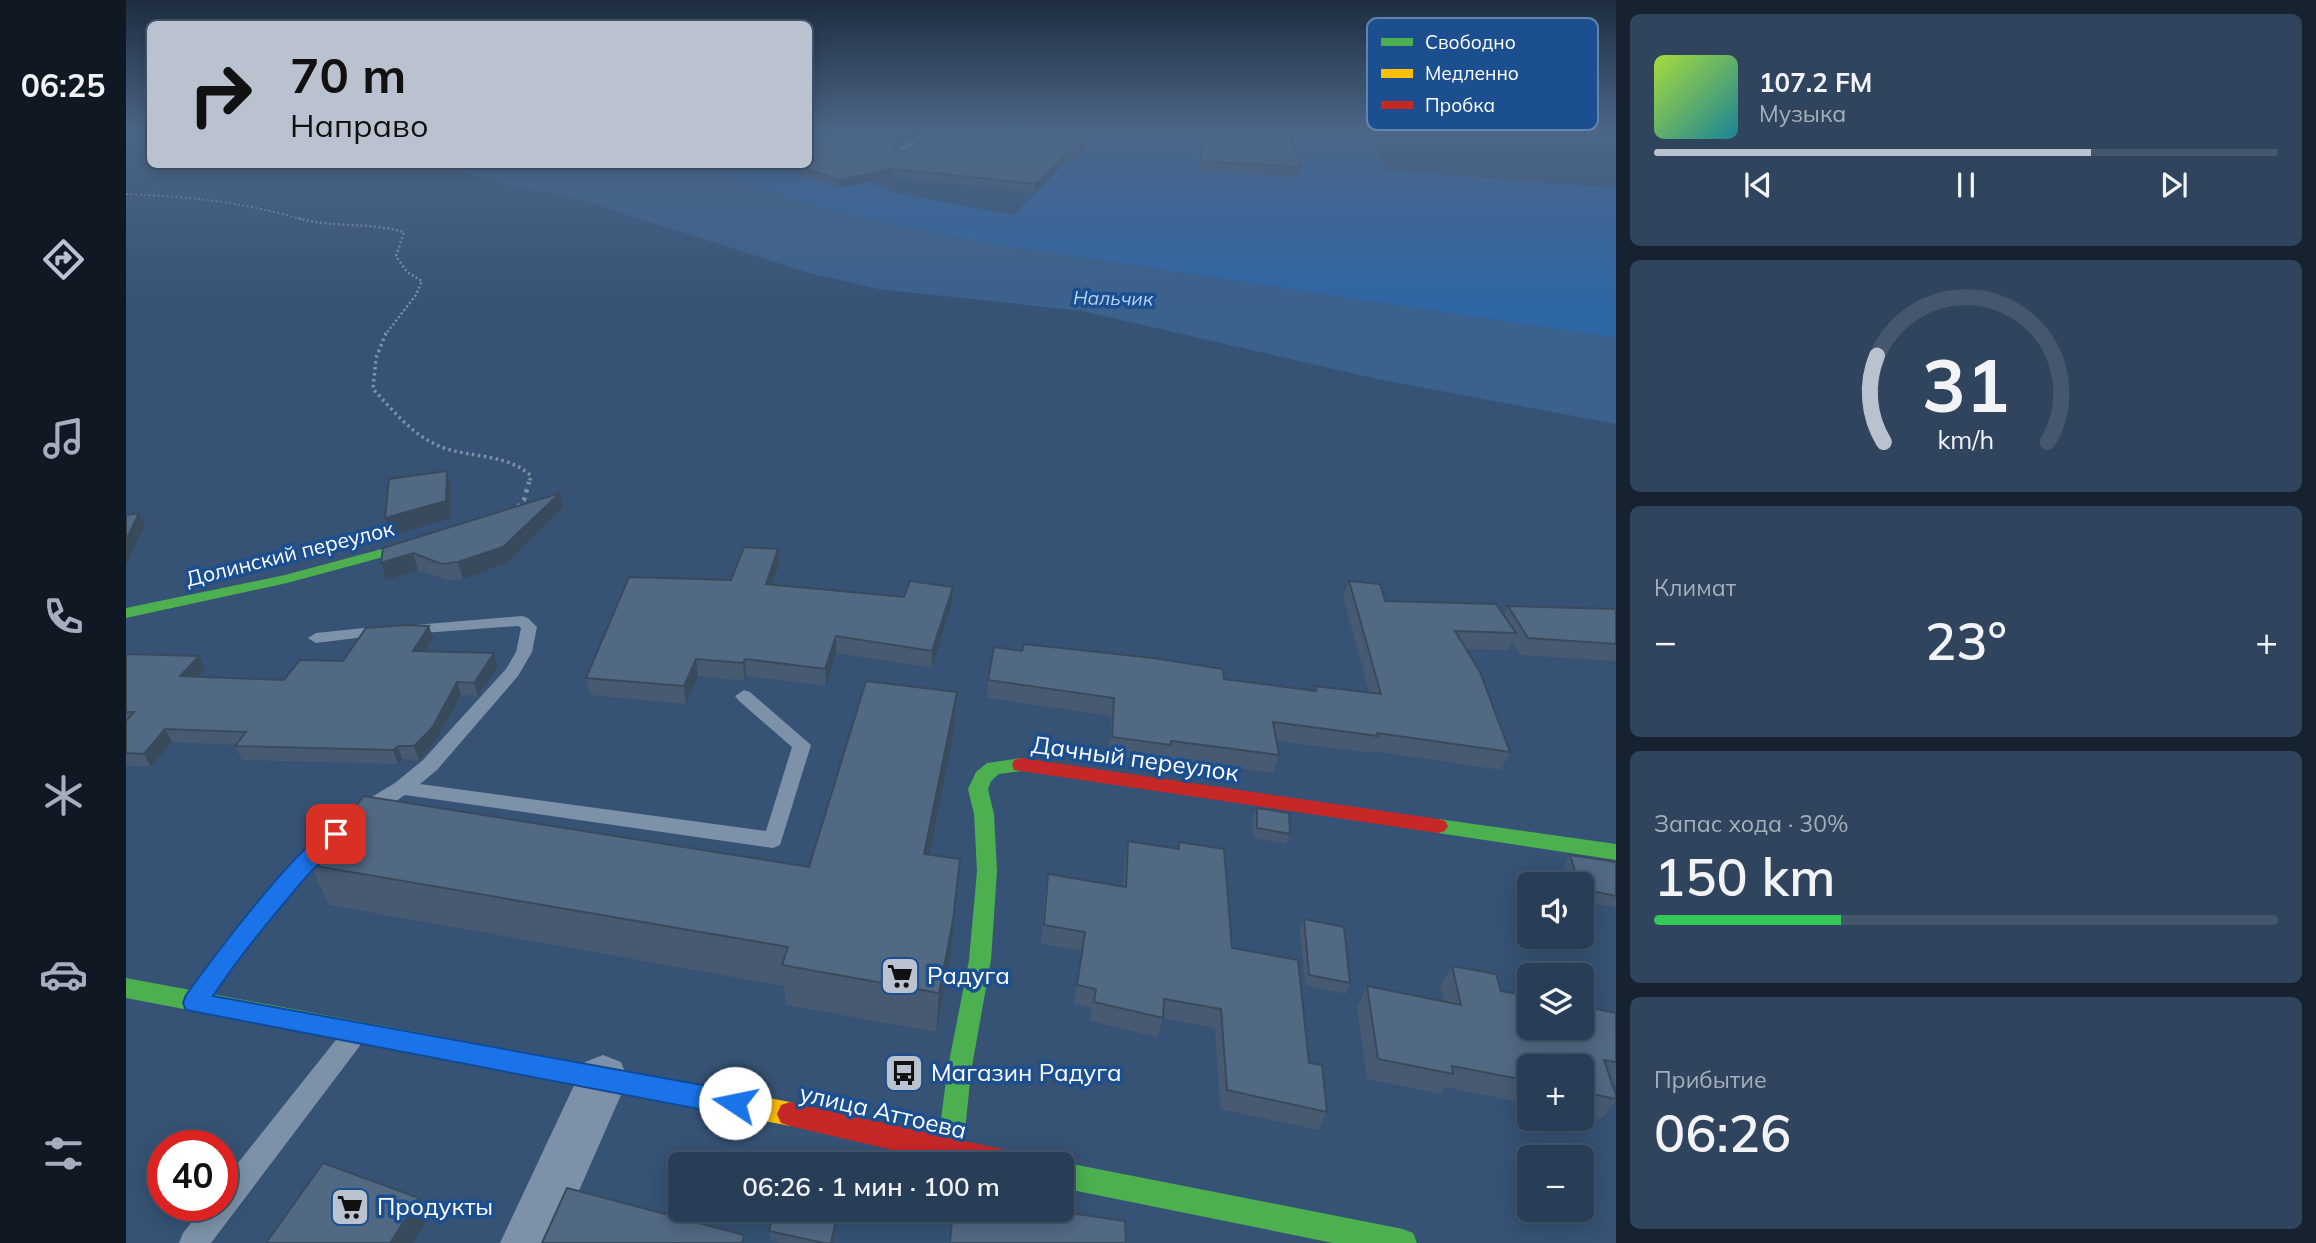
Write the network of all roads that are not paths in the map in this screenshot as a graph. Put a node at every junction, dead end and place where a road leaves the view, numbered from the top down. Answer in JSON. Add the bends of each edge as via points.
{"nodes":[{"id":1,"x":503,"y":516,"type":"edge"},
{"id":2,"x":126,"y":613,"type":"edge"},
{"id":3,"x":316,"y":638,"type":"dead end"},
{"id":4,"x":744,"y":696,"type":"dead end"},
{"id":5,"x":402,"y":789,"type":"junction"},
{"id":6,"x":1616,"y":852,"type":"edge"},
{"id":7,"x":126,"y":988,"type":"edge"},
{"id":8,"x":194,"y":1003,"type":"junction"},
{"id":9,"x":357,"y":1032,"type":"junction"},
{"id":10,"x":603,"y":1079,"type":"junction"},
{"id":11,"x":950,"y":1151,"type":"junction"},
{"id":12,"x":955,"y":1152,"type":"edge"},
{"id":13,"x":1074,"y":1177,"type":"edge"},
{"id":14,"x":238,"y":1184,"type":"edge"},
{"id":15,"x":210,"y":1221,"type":"edge"},
{"id":16,"x":193,"y":1243,"type":"edge"},
{"id":17,"x":528,"y":1243,"type":"edge"},
{"id":18,"x":1403,"y":1243,"type":"edge"}],
"edges":[{"from":1,"to":2,"type":"street","name":"Долинский переулок","via":[[287,579]]},
{"from":3,"to":5,"type":"lane","via":[[522,621],[529,627],[524,652],[512,672],[430,765]]},
{"from":4,"to":5,"type":"lane","via":[[802,744],[773,840]]},
{"from":5,"to":8,"type":"lane","via":[[373,804],[319,848],[236,943]]},
{"from":6,"to":11,"type":"street","name":"Дачный переулок","via":[[1034,766],[993,768],[978,789],[987,872],[979,960]]},
{"from":7,"to":8,"type":"street","name":"улица Аттоева"},
{"from":8,"to":9,"type":"street","name":"улица Аттоева"},
{"from":9,"to":10,"type":"street","name":"улица Аттоева"},
{"from":9,"to":14,"type":"lane"},
{"from":10,"to":11,"type":"street","name":"улица Аттоева","via":[[788,1113]]},
{"from":10,"to":17,"type":"street"},
{"from":11,"to":12,"type":"street","name":"улица Аттоева"},
{"from":13,"to":18,"type":"street"},
{"from":15,"to":16,"type":"lane"}]}
